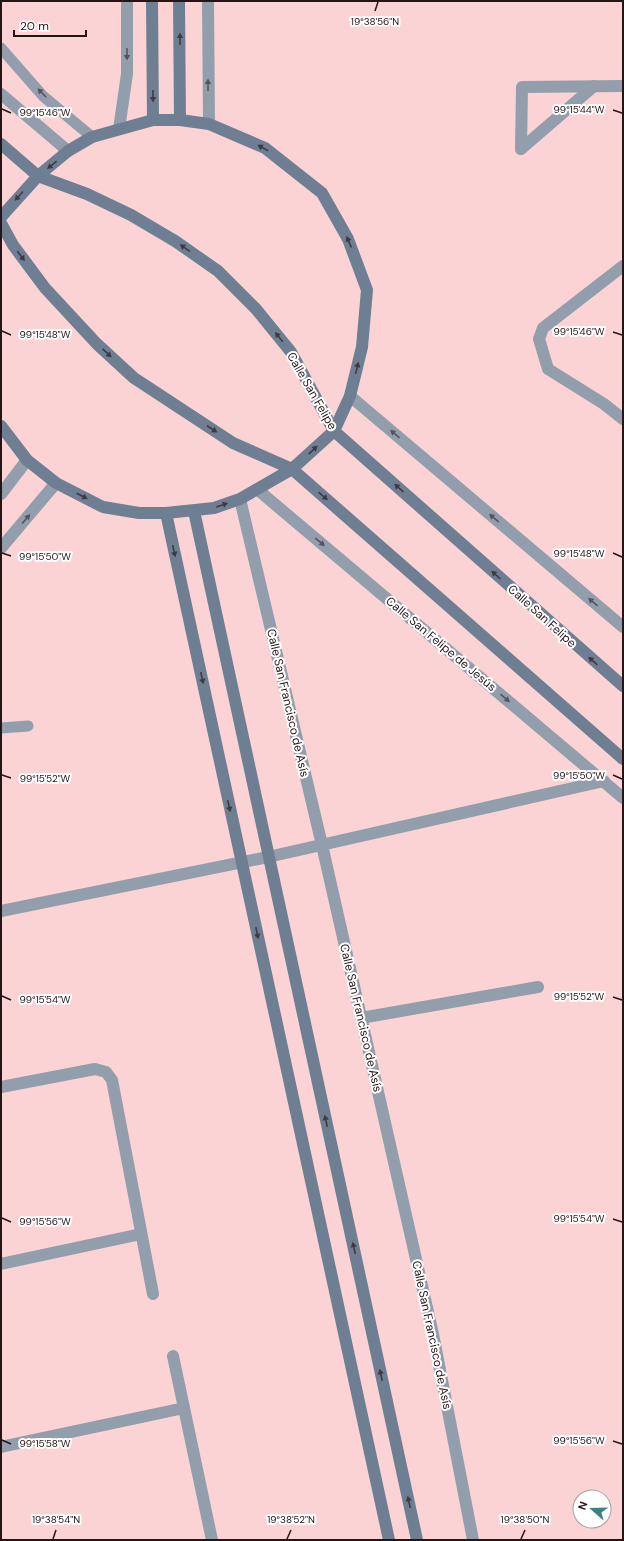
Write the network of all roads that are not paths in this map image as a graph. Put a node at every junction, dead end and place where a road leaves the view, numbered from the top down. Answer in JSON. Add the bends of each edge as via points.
{"nodes":[{"id":1,"x":127,"y":1,"type":"edge"},
{"id":2,"x":152,"y":1,"type":"edge"},
{"id":3,"x":179,"y":1,"type":"edge"},
{"id":4,"x":208,"y":1,"type":"edge"},
{"id":5,"x":1,"y":48,"type":"edge"},
{"id":6,"x":594,"y":86,"type":"junction"},
{"id":7,"x":623,"y":86,"type":"edge"},
{"id":8,"x":1,"y":94,"type":"edge"},
{"id":9,"x":153,"y":120,"type":"junction"},
{"id":10,"x":180,"y":120,"type":"junction"},
{"id":11,"x":209,"y":124,"type":"junction"},
{"id":12,"x":118,"y":129,"type":"junction"},
{"id":13,"x":92,"y":137,"type":"junction"},
{"id":14,"x":1,"y":144,"type":"edge"},
{"id":15,"x":68,"y":151,"type":"junction"},
{"id":16,"x":38,"y":176,"type":"junction"},
{"id":17,"x":1,"y":216,"type":"edge"},
{"id":18,"x":1,"y":223,"type":"edge"},
{"id":19,"x":623,"y":266,"type":"edge"},
{"id":20,"x":350,"y":396,"type":"junction"},
{"id":21,"x":623,"y":419,"type":"edge"},
{"id":22,"x":1,"y":426,"type":"edge"},
{"id":23,"x":334,"y":431,"type":"junction"},
{"id":24,"x":27,"y":460,"type":"junction"},
{"id":25,"x":292,"y":469,"type":"junction"},
{"id":26,"x":56,"y":483,"type":"junction"},
{"id":27,"x":258,"y":490,"type":"junction"},
{"id":28,"x":1,"y":494,"type":"edge"},
{"id":29,"x":240,"y":499,"type":"junction"},
{"id":30,"x":194,"y":512,"type":"junction"},
{"id":31,"x":166,"y":513,"type":"junction"},
{"id":32,"x":1,"y":548,"type":"edge"},
{"id":33,"x":623,"y":627,"type":"edge"},
{"id":34,"x":623,"y":686,"type":"edge"},
{"id":35,"x":28,"y":726,"type":"dead end"},
{"id":36,"x":1,"y":728,"type":"edge"},
{"id":37,"x":623,"y":759,"type":"edge"},
{"id":38,"x":604,"y":781,"type":"junction"},
{"id":39,"x":623,"y":798,"type":"edge"},
{"id":40,"x":322,"y":846,"type":"junction"},
{"id":41,"x":268,"y":857,"type":"junction"},
{"id":42,"x":242,"y":863,"type":"junction"},
{"id":43,"x":1,"y":911,"type":"edge"},
{"id":44,"x":538,"y":987,"type":"dead end"},
{"id":45,"x":361,"y":1018,"type":"junction"},
{"id":46,"x":1,"y":1087,"type":"edge"},
{"id":47,"x":141,"y":1234,"type":"junction"},
{"id":48,"x":1,"y":1264,"type":"edge"},
{"id":49,"x":153,"y":1294,"type":"dead end"},
{"id":50,"x":173,"y":1356,"type":"dead end"},
{"id":51,"x":184,"y":1408,"type":"junction"},
{"id":52,"x":1,"y":1447,"type":"edge"},
{"id":53,"x":212,"y":1540,"type":"edge"},
{"id":54,"x":389,"y":1540,"type":"edge"},
{"id":55,"x":417,"y":1540,"type":"edge"},
{"id":56,"x":474,"y":1540,"type":"edge"}],
"edges":[{"from":1,"to":12,"type":"street","one_way":true,"via":[[127,74]]},
{"from":2,"to":9,"type":"main road","one_way":true},
{"from":10,"to":3,"type":"main road","one_way":true},
{"from":11,"to":4,"type":"street","one_way":true},
{"from":13,"to":5,"type":"lane","one_way":true,"via":[[43,96]]},
{"from":6,"to":6,"type":"street","via":[[522,87],[521,149]]},
{"from":6,"to":7,"type":"street"},
{"from":8,"to":15,"type":"street"},
{"from":9,"to":10,"type":"main road"},
{"from":9,"to":12,"type":"main road"},
{"from":10,"to":11,"type":"main road"},
{"from":20,"to":11,"type":"main road","one_way":true,"via":[[362,347],[367,290],[348,239],[322,193],[265,148]]},
{"from":12,"to":13,"type":"main road"},
{"from":13,"to":15,"type":"main road"},
{"from":14,"to":16,"type":"main road","name":"Calle San Felipe"},
{"from":15,"to":16,"type":"main road","one_way":true},
{"from":16,"to":17,"type":"main road","one_way":true},
{"from":23,"to":16,"type":"main road","name":"Calle San Felipe","one_way":true,"via":[[291,352],[256,309],[218,271],[175,240],[131,215],[87,194]]},
{"from":18,"to":25,"type":"main road","one_way":true,"via":[[13,245],[45,288],[97,344],[134,378],[233,443]]},
{"from":19,"to":21,"type":"street","via":[[543,328],[539,339],[548,369]]},
{"from":20,"to":23,"type":"main road"},
{"from":33,"to":20,"type":"street","one_way":true},
{"from":22,"to":24,"type":"main road"},
{"from":25,"to":23,"type":"main road","one_way":true},
{"from":34,"to":23,"type":"main road","name":"Calle San Felipe","one_way":true},
{"from":24,"to":26,"type":"main road"},
{"from":24,"to":28,"type":"street"},
{"from":25,"to":27,"type":"main road"},
{"from":25,"to":37,"type":"main road","one_way":true},
{"from":26,"to":31,"type":"main road","one_way":true,"via":[[103,507],[139,513]]},
{"from":32,"to":26,"type":"street","one_way":true},
{"from":27,"to":29,"type":"main road"},
{"from":27,"to":38,"type":"street","name":"Calle San Felipe de Jesús","one_way":true},
{"from":30,"to":29,"type":"main road","one_way":true},
{"from":29,"to":40,"type":"street","name":"Calle San Francisco de Asís"},
{"from":30,"to":31,"type":"main road"},
{"from":30,"to":41,"type":"main road"},
{"from":31,"to":42,"type":"main road","one_way":true},
{"from":35,"to":36,"type":"lane"},
{"from":38,"to":39,"type":"street","name":"Calle San Felipe de Jesús"},
{"from":38,"to":40,"type":"street"},
{"from":40,"to":41,"type":"street"},
{"from":40,"to":45,"type":"street","name":"Calle San Francisco de Asís"},
{"from":41,"to":42,"type":"street"},
{"from":55,"to":41,"type":"main road","one_way":true},
{"from":42,"to":43,"type":"street"},
{"from":42,"to":54,"type":"main road","one_way":true},
{"from":44,"to":45,"type":"street"},
{"from":45,"to":56,"type":"street","name":"Calle San Francisco de Asís","via":[[433,1334]]},
{"from":46,"to":47,"type":"street","via":[[95,1069],[106,1072],[112,1080]]},
{"from":47,"to":48,"type":"street"},
{"from":47,"to":49,"type":"street"},
{"from":50,"to":51,"type":"street"},
{"from":51,"to":52,"type":"street"},
{"from":51,"to":53,"type":"street"}]}
